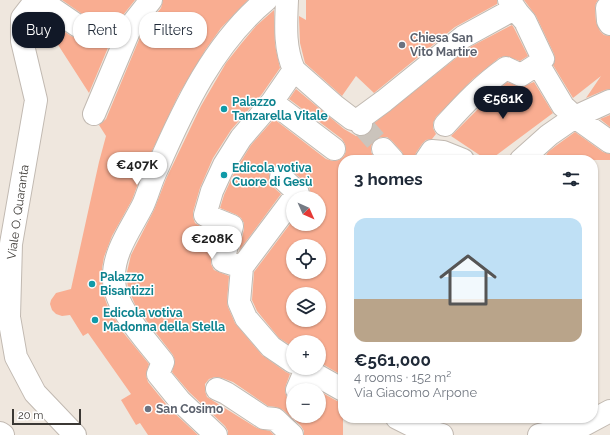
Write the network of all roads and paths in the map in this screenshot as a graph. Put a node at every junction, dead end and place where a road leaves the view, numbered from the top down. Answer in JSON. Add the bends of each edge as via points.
{"nodes":[{"id":1,"x":36,"y":0,"type":"edge"},
{"id":2,"x":40,"y":0,"type":"edge"},
{"id":3,"x":151,"y":0,"type":"edge"},
{"id":4,"x":266,"y":0,"type":"edge"},
{"id":5,"x":287,"y":0,"type":"edge"},
{"id":6,"x":512,"y":4,"type":"edge"},
{"id":7,"x":73,"y":23,"type":"edge"},
{"id":8,"x":538,"y":64,"type":"junction"},
{"id":9,"x":294,"y":70,"type":"junction"},
{"id":10,"x":610,"y":101,"type":"edge"},
{"id":11,"x":272,"y":102,"type":"junction"},
{"id":12,"x":94,"y":114,"type":"dead end"},
{"id":13,"x":575,"y":117,"type":"junction"},
{"id":14,"x":445,"y":125,"type":"dead end"},
{"id":15,"x":610,"y":142,"type":"edge"},
{"id":16,"x":334,"y":149,"type":"dead end"},
{"id":17,"x":527,"y":155,"type":"edge"},
{"id":18,"x":281,"y":177,"type":"dead end"},
{"id":19,"x":291,"y":191,"type":"edge"},
{"id":20,"x":286,"y":209,"type":"edge"},
{"id":21,"x":242,"y":267,"type":"junction"},
{"id":22,"x":286,"y":356,"type":"edge"},
{"id":23,"x":317,"y":375,"type":"edge"},
{"id":24,"x":338,"y":387,"type":"edge"},
{"id":25,"x":217,"y":390,"type":"dead end"},
{"id":26,"x":610,"y":411,"type":"edge"},
{"id":27,"x":598,"y":417,"type":"edge"},
{"id":28,"x":407,"y":423,"type":"edge"},
{"id":29,"x":588,"y":423,"type":"edge"},
{"id":30,"x":0,"y":433,"type":"edge"},
{"id":31,"x":430,"y":434,"type":"edge"},
{"id":32,"x":3,"y":435,"type":"edge"},
{"id":33,"x":75,"y":435,"type":"edge"},
{"id":34,"x":216,"y":435,"type":"edge"},
{"id":35,"x":292,"y":435,"type":"edge"},
{"id":36,"x":539,"y":435,"type":"edge"}],
"edges":[{"from":1,"to":33,"type":"street","name":"Viale O. Quaranta","via":[[22,18],[22,41],[36,100],[11,244],[9,317],[16,357],[36,393]]},
{"from":2,"to":7,"type":"street"},
{"from":3,"to":12,"type":"street","via":[[132,24]]},
{"from":4,"to":34,"type":"street","via":[[228,40],[190,98],[143,204],[119,249],[113,268],[120,306],[163,362],[158,374],[180,401]]},
{"from":5,"to":9,"type":"street","via":[[286,44]]},
{"from":6,"to":8,"type":"street","via":[[525,21],[543,59]]},
{"from":6,"to":9,"type":"street","via":[[463,37],[360,122],[335,106]]},
{"from":8,"to":13,"type":"street","via":[[563,106]]},
{"from":8,"to":14,"type":"street","via":[[521,75],[506,68],[488,80]]},
{"from":9,"to":11,"type":"street"},
{"from":10,"to":13,"type":"street"},
{"from":11,"to":16,"type":"street"},
{"from":11,"to":21,"type":"street","via":[[241,138],[224,165],[212,191],[206,214],[232,226],[223,261]]},
{"from":13,"to":15,"type":"street"},
{"from":13,"to":17,"type":"street"},
{"from":18,"to":19,"type":"street"},
{"from":20,"to":21,"type":"street"},
{"from":21,"to":22,"type":"street","via":[[239,302],[246,318],[271,347]]},
{"from":23,"to":24,"type":"street"},
{"from":25,"to":35,"type":"street","via":[[226,393],[264,418],[275,419]]},
{"from":26,"to":27,"type":"street"},
{"from":28,"to":31,"type":"street"},
{"from":29,"to":36,"type":"street"},
{"from":30,"to":32,"type":"street"}]}
